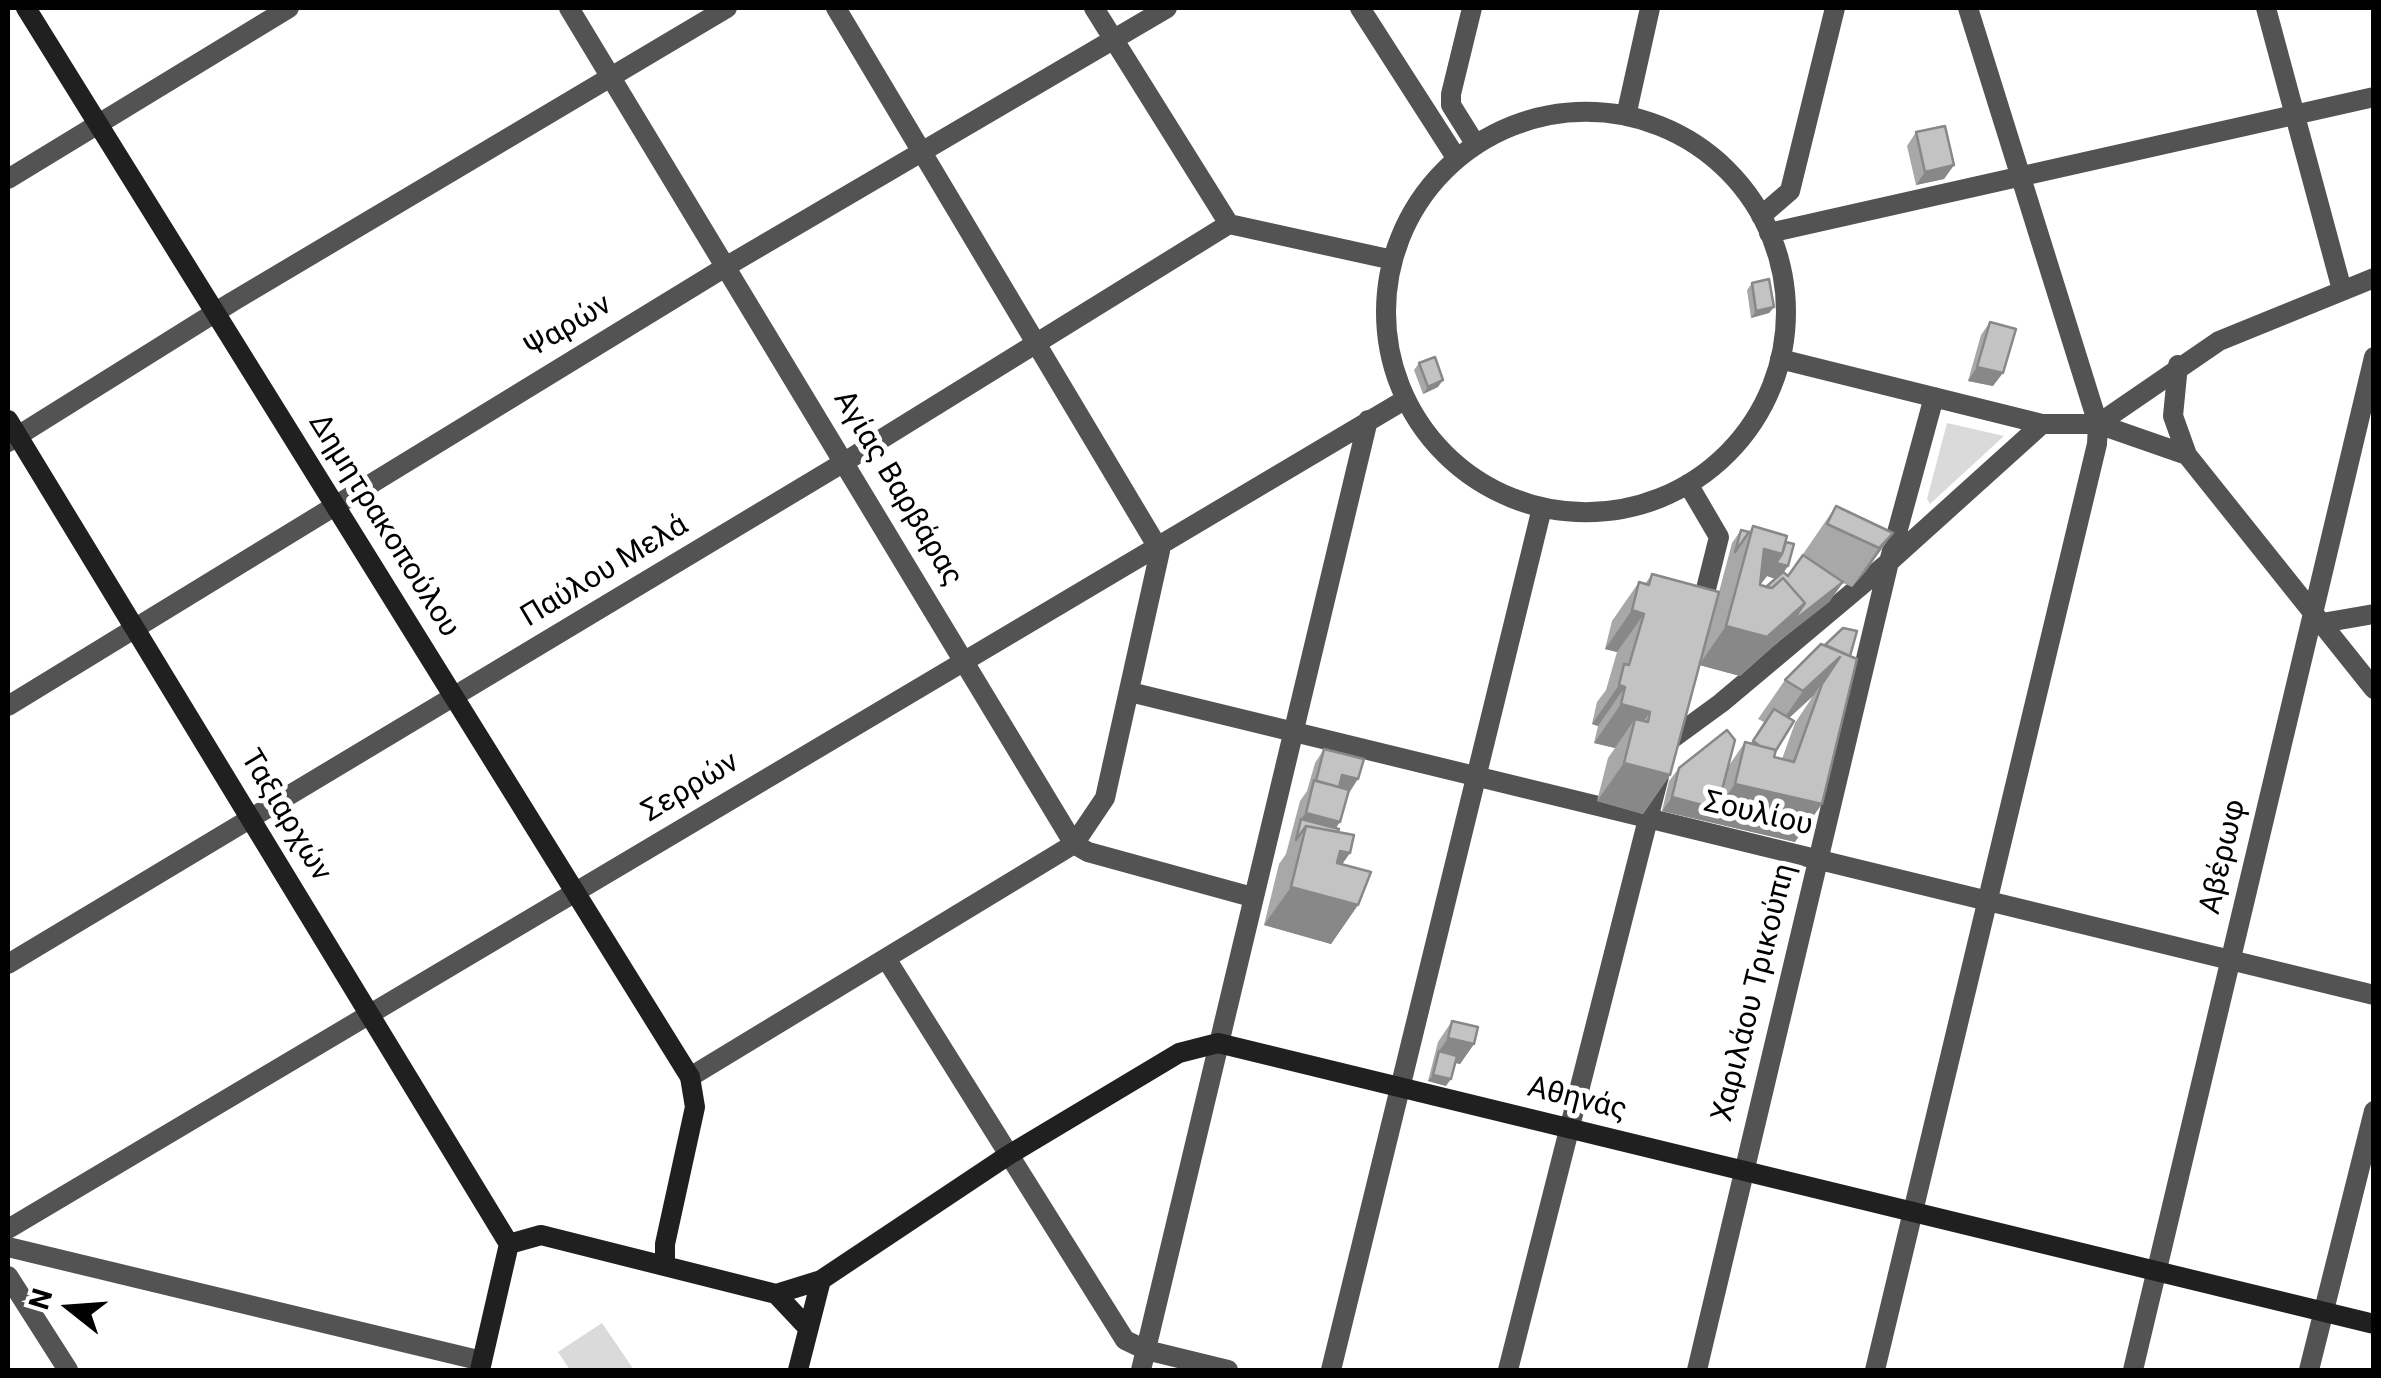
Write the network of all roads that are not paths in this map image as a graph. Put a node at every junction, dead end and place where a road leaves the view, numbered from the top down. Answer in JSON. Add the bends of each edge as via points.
{"nodes":[{"id":1,"x":26,"y":8,"type":"edge"},
{"id":2,"x":288,"y":8,"type":"edge"},
{"id":3,"x":569,"y":8,"type":"edge"},
{"id":4,"x":727,"y":8,"type":"edge"},
{"id":5,"x":836,"y":8,"type":"edge"},
{"id":6,"x":1094,"y":8,"type":"edge"},
{"id":7,"x":1168,"y":8,"type":"edge"},
{"id":8,"x":1360,"y":8,"type":"edge"},
{"id":9,"x":1472,"y":8,"type":"edge"},
{"id":10,"x":1650,"y":8,"type":"edge"},
{"id":11,"x":1835,"y":8,"type":"edge"},
{"id":12,"x":1968,"y":8,"type":"edge"},
{"id":13,"x":2266,"y":8,"type":"edge"},
{"id":14,"x":1114,"y":41,"type":"junction"},
{"id":15,"x":611,"y":74,"type":"junction"},
{"id":16,"x":2374,"y":96,"type":"edge"},
{"id":17,"x":1452,"y":105,"type":"junction"},
{"id":18,"x":2292,"y":114,"type":"junction"},
{"id":19,"x":1626,"y":116,"type":"junction"},
{"id":20,"x":1430,"y":118,"type":"junction"},
{"id":21,"x":97,"y":123,"type":"junction"},
{"id":22,"x":1476,"y":146,"type":"junction"},
{"id":23,"x":924,"y":152,"type":"junction"},
{"id":24,"x":1457,"y":159,"type":"junction"},
{"id":25,"x":2020,"y":175,"type":"junction"},
{"id":26,"x":8,"y":179,"type":"edge"},
{"id":27,"x":1229,"y":224,"type":"junction"},
{"id":28,"x":1765,"y":225,"type":"junction"},
{"id":29,"x":1393,"y":260,"type":"junction"},
{"id":30,"x":727,"y":266,"type":"junction"},
{"id":31,"x":2374,"y":278,"type":"edge"},
{"id":32,"x":2342,"y":290,"type":"junction"},
{"id":33,"x":216,"y":313,"type":"junction"},
{"id":34,"x":1035,"y":340,"type":"junction"},
{"id":35,"x":2374,"y":357,"type":"edge"},
{"id":36,"x":1780,"y":359,"type":"junction"},
{"id":37,"x":2178,"y":364,"type":"junction"},
{"id":38,"x":1934,"y":398,"type":"junction"},
{"id":39,"x":1406,"y":399,"type":"junction"},
{"id":40,"x":1368,"y":420,"type":"junction"},
{"id":41,"x":2042,"y":424,"type":"junction"},
{"id":42,"x":2098,"y":424,"type":"junction"},
{"id":43,"x":11,"y":433,"type":"edge"},
{"id":44,"x":2188,"y":455,"type":"junction"},
{"id":45,"x":846,"y":461,"type":"junction"},
{"id":46,"x":1688,"y":484,"type":"junction"},
{"id":47,"x":336,"y":506,"type":"junction"},
{"id":48,"x":1542,"y":508,"type":"junction"},
{"id":49,"x":1159,"y":544,"type":"junction"},
{"id":50,"x":1889,"y":562,"type":"junction"},
{"id":51,"x":2374,"y":614,"type":"edge"},
{"id":52,"x":2316,"y":618,"type":"junction"},
{"id":53,"x":135,"y":628,"type":"junction"},
{"id":54,"x":1696,"y":631,"type":"edge"},
{"id":55,"x":966,"y":659,"type":"junction"},
{"id":56,"x":2374,"y":689,"type":"edge"},
{"id":57,"x":1130,"y":692,"type":"junction"},
{"id":58,"x":454,"y":698,"type":"junction"},
{"id":59,"x":1678,"y":705,"type":"edge"},
{"id":60,"x":8,"y":706,"type":"edge"},
{"id":61,"x":1291,"y":731,"type":"junction"},
{"id":62,"x":1668,"y":740,"type":"junction"},
{"id":63,"x":1476,"y":775,"type":"junction"},
{"id":64,"x":251,"y":818,"type":"junction"},
{"id":65,"x":1647,"y":820,"type":"junction"},
{"id":66,"x":1074,"y":844,"type":"junction"},
{"id":67,"x":1818,"y":859,"type":"junction"},
{"id":68,"x":576,"y":892,"type":"junction"},
{"id":69,"x":1252,"y":897,"type":"junction"},
{"id":70,"x":1986,"y":900,"type":"junction"},
{"id":71,"x":887,"y":960,"type":"junction"},
{"id":72,"x":2232,"y":960,"type":"junction"},
{"id":73,"x":8,"y":964,"type":"edge"},
{"id":74,"x":2374,"y":995,"type":"edge"},
{"id":75,"x":371,"y":1015,"type":"junction"},
{"id":76,"x":1218,"y":1043,"type":"junction"},
{"id":77,"x":690,"y":1076,"type":"junction"},
{"id":78,"x":1400,"y":1087,"type":"junction"},
{"id":79,"x":2374,"y":1110,"type":"edge"},
{"id":80,"x":1567,"y":1128,"type":"junction"},
{"id":81,"x":1007,"y":1156,"type":"junction"},
{"id":82,"x":1743,"y":1171,"type":"junction"},
{"id":83,"x":1912,"y":1212,"type":"junction"},
{"id":84,"x":8,"y":1228,"type":"edge"},
{"id":85,"x":509,"y":1244,"type":"junction"},
{"id":86,"x":8,"y":1247,"type":"edge"},
{"id":87,"x":665,"y":1266,"type":"junction"},
{"id":88,"x":2157,"y":1272,"type":"junction"},
{"id":89,"x":8,"y":1276,"type":"edge"},
{"id":90,"x":821,"y":1280,"type":"junction"},
{"id":91,"x":776,"y":1294,"type":"junction"},
{"id":92,"x":2323,"y":1312,"type":"junction"},
{"id":93,"x":2374,"y":1324,"type":"edge"},
{"id":94,"x":808,"y":1328,"type":"junction"},
{"id":95,"x":1143,"y":1360,"type":"edge"},
{"id":96,"x":481,"y":1366,"type":"edge"},
{"id":97,"x":68,"y":1370,"type":"edge"},
{"id":98,"x":798,"y":1370,"type":"edge"},
{"id":99,"x":1228,"y":1370,"type":"edge"},
{"id":100,"x":1330,"y":1370,"type":"edge"},
{"id":101,"x":1508,"y":1370,"type":"edge"},
{"id":102,"x":1697,"y":1370,"type":"edge"},
{"id":103,"x":1875,"y":1370,"type":"edge"},
{"id":104,"x":2133,"y":1370,"type":"edge"},
{"id":105,"x":2309,"y":1370,"type":"edge"}],
"edges":[{"from":1,"to":21,"type":"main road","name":"Δημητρακοπούλου"},
{"from":2,"to":21,"type":"street"},
{"from":3,"to":15,"type":"street","name":"Αγίας Βαρβάρας"},
{"from":4,"to":15,"type":"street"},
{"from":5,"to":23,"type":"street"},
{"from":6,"to":14,"type":"street"},
{"from":7,"to":14,"type":"street","name":"Ψαρών"},
{"from":8,"to":20,"type":"street"},
{"from":9,"to":17,"type":"street"},
{"from":10,"to":19,"type":"street"},
{"from":11,"to":28,"type":"street","via":[[1790,191]]},
{"from":12,"to":25,"type":"street"},
{"from":13,"to":18,"type":"street"},
{"from":14,"to":23,"type":"street","name":"Ψαρών"},
{"from":14,"to":27,"type":"street"},
{"from":15,"to":30,"type":"street","name":"Αγίας Βαρβάρας"},
{"from":15,"to":33,"type":"street"},
{"from":16,"to":18,"type":"street"},
{"from":17,"to":20,"type":"street"},
{"from":17,"to":22,"type":"street"},
{"from":18,"to":25,"type":"street"},
{"from":18,"to":32,"type":"street"},
{"from":19,"to":22,"type":"street","via":[[1552,115]]},
{"from":19,"to":28,"type":"street","via":[[1687,139],[1713,158]]},
{"from":20,"to":24,"type":"street"},
{"from":21,"to":26,"type":"street"},
{"from":21,"to":33,"type":"main road","name":"Δημητρακοπούλου"},
{"from":22,"to":24,"type":"street"},
{"from":23,"to":30,"type":"street","name":"Ψαρών"},
{"from":23,"to":34,"type":"street"},
{"from":24,"to":29,"type":"street","via":[[1418,205]]},
{"from":25,"to":28,"type":"street"},
{"from":25,"to":42,"type":"street"},
{"from":27,"to":29,"type":"street"},
{"from":27,"to":34,"type":"street","name":"Παύλου Μελά"},
{"from":28,"to":36,"type":"street","via":[[1782,274]]},
{"from":29,"to":39,"type":"street","via":[[1386,323]]},
{"from":30,"to":45,"type":"street","name":"Αγίας Βαρβάρας"},
{"from":30,"to":47,"type":"street","name":"Ψαρών"},
{"from":31,"to":32,"type":"street"},
{"from":32,"to":37,"type":"street","via":[[2219,340]]},
{"from":33,"to":43,"type":"street"},
{"from":33,"to":47,"type":"main road","name":"Δημητρακοπούλου"},
{"from":34,"to":45,"type":"street","name":"Παύλου Μελά"},
{"from":34,"to":49,"type":"street"},
{"from":35,"to":52,"type":"street","name":"Αβέρωφ"},
{"from":36,"to":38,"type":"street"},
{"from":36,"to":46,"type":"street","via":[[1755,418],[1714,466]]},
{"from":37,"to":42,"type":"street"},
{"from":37,"to":44,"type":"street","via":[[2173,416]]},
{"from":38,"to":41,"type":"street"},
{"from":38,"to":50,"type":"street","name":"Χαριλάου Τρικούπη"},
{"from":39,"to":40,"type":"street","name":"Σερρών"},
{"from":39,"to":48,"type":"street","via":[[1429,437],[1471,476]]},
{"from":40,"to":49,"type":"street","name":"Σερρών"},
{"from":40,"to":61,"type":"street"},
{"from":41,"to":42,"type":"street"},
{"from":41,"to":50,"type":"street"},
{"from":42,"to":44,"type":"street"},
{"from":42,"to":70,"type":"street"},
{"from":43,"to":53,"type":"main road","name":"Ταξιαρχών"},
{"from":44,"to":52,"type":"street"},
{"from":45,"to":55,"type":"street","name":"Αγίας Βαρβάρας"},
{"from":45,"to":58,"type":"street","name":"Παύλου Μελά"},
{"from":46,"to":48,"type":"street","via":[[1602,512]]},
{"from":46,"to":54,"type":"street","via":[[1719,537]]},
{"from":47,"to":53,"type":"street","name":"Ψαρών"},
{"from":47,"to":58,"type":"main road","name":"Δημητρακοπούλου"},
{"from":48,"to":63,"type":"street"},
{"from":49,"to":55,"type":"street","name":"Σερρών"},
{"from":49,"to":57,"type":"street"},
{"from":50,"to":62,"type":"street"},
{"from":50,"to":67,"type":"street","name":"Χαριλάου Τρικούπη"},
{"from":51,"to":52,"type":"street"},
{"from":52,"to":56,"type":"street"},
{"from":52,"to":72,"type":"street","name":"Αβέρωφ"},
{"from":53,"to":60,"type":"street","name":"Ψαρών"},
{"from":53,"to":64,"type":"main road","name":"Ταξιαρχών"},
{"from":55,"to":66,"type":"street","name":"Αγίας Βαρβάρας"},
{"from":55,"to":68,"type":"street","name":"Σερρών"},
{"from":57,"to":61,"type":"street","name":"Σουλίου"},
{"from":57,"to":66,"type":"street","via":[[1106,798]]},
{"from":58,"to":64,"type":"street","name":"Παύλου Μελά"},
{"from":58,"to":68,"type":"main road","name":"Δημητρακοπούλου"},
{"from":59,"to":62,"type":"street"},
{"from":61,"to":63,"type":"street","name":"Σουλίου"},
{"from":61,"to":69,"type":"street"},
{"from":62,"to":65,"type":"street"},
{"from":63,"to":65,"type":"street","name":"Σουλίου"},
{"from":63,"to":78,"type":"street"},
{"from":64,"to":73,"type":"street","name":"Παύλου Μελά"},
{"from":64,"to":75,"type":"main road","name":"Ταξιαρχών"},
{"from":65,"to":67,"type":"street","name":"Σουλίου"},
{"from":65,"to":80,"type":"street"},
{"from":66,"to":69,"type":"street"},
{"from":66,"to":71,"type":"street"},
{"from":67,"to":70,"type":"street","name":"Σουλίου"},
{"from":67,"to":82,"type":"street","name":"Χαριλάου Τρικούπη"},
{"from":68,"to":75,"type":"street","name":"Σερρών"},
{"from":68,"to":77,"type":"main road","name":"Δημητρακοπούλου"},
{"from":69,"to":76,"type":"street"},
{"from":70,"to":72,"type":"street","name":"Σουλίου"},
{"from":70,"to":83,"type":"street"},
{"from":71,"to":77,"type":"street"},
{"from":71,"to":81,"type":"street"},
{"from":72,"to":74,"type":"street","name":"Σουλίου"},
{"from":72,"to":88,"type":"street","name":"Αβέρωφ"},
{"from":75,"to":84,"type":"street","name":"Σερρών"},
{"from":75,"to":85,"type":"main road","name":"Ταξιαρχών"},
{"from":76,"to":78,"type":"main road","name":"Αθηνάς"},
{"from":76,"to":81,"type":"main road","via":[[1179,1053]]},
{"from":76,"to":95,"type":"street"},
{"from":77,"to":87,"type":"main road","via":[[694,1107]]},
{"from":78,"to":80,"type":"main road","name":"Αθηνάς"},
{"from":78,"to":100,"type":"street"},
{"from":79,"to":92,"type":"street"},
{"from":80,"to":82,"type":"main road","name":"Αθηνάς"},
{"from":80,"to":101,"type":"street"},
{"from":81,"to":90,"type":"main road"},
{"from":81,"to":95,"type":"street"},
{"from":82,"to":83,"type":"main road","name":"Αθηνάς"},
{"from":82,"to":102,"type":"street","name":"Χαριλάου Τρικούπη"},
{"from":83,"to":88,"type":"main road","name":"Αθηνάς"},
{"from":83,"to":103,"type":"street"},
{"from":85,"to":87,"type":"main road","via":[[541,1235]]},
{"from":85,"to":96,"type":"main road"},
{"from":86,"to":96,"type":"street"},
{"from":87,"to":91,"type":"main road"},
{"from":88,"to":92,"type":"main road","name":"Αθηνάς"},
{"from":88,"to":104,"type":"street","name":"Αβέρωφ"},
{"from":89,"to":97,"type":"street"},
{"from":90,"to":91,"type":"main road"},
{"from":90,"to":94,"type":"main road"},
{"from":91,"to":94,"type":"main road"},
{"from":92,"to":93,"type":"main road","name":"Αθηνάς"},
{"from":92,"to":105,"type":"street"},
{"from":94,"to":98,"type":"main road"},
{"from":95,"to":99,"type":"street"}]}
